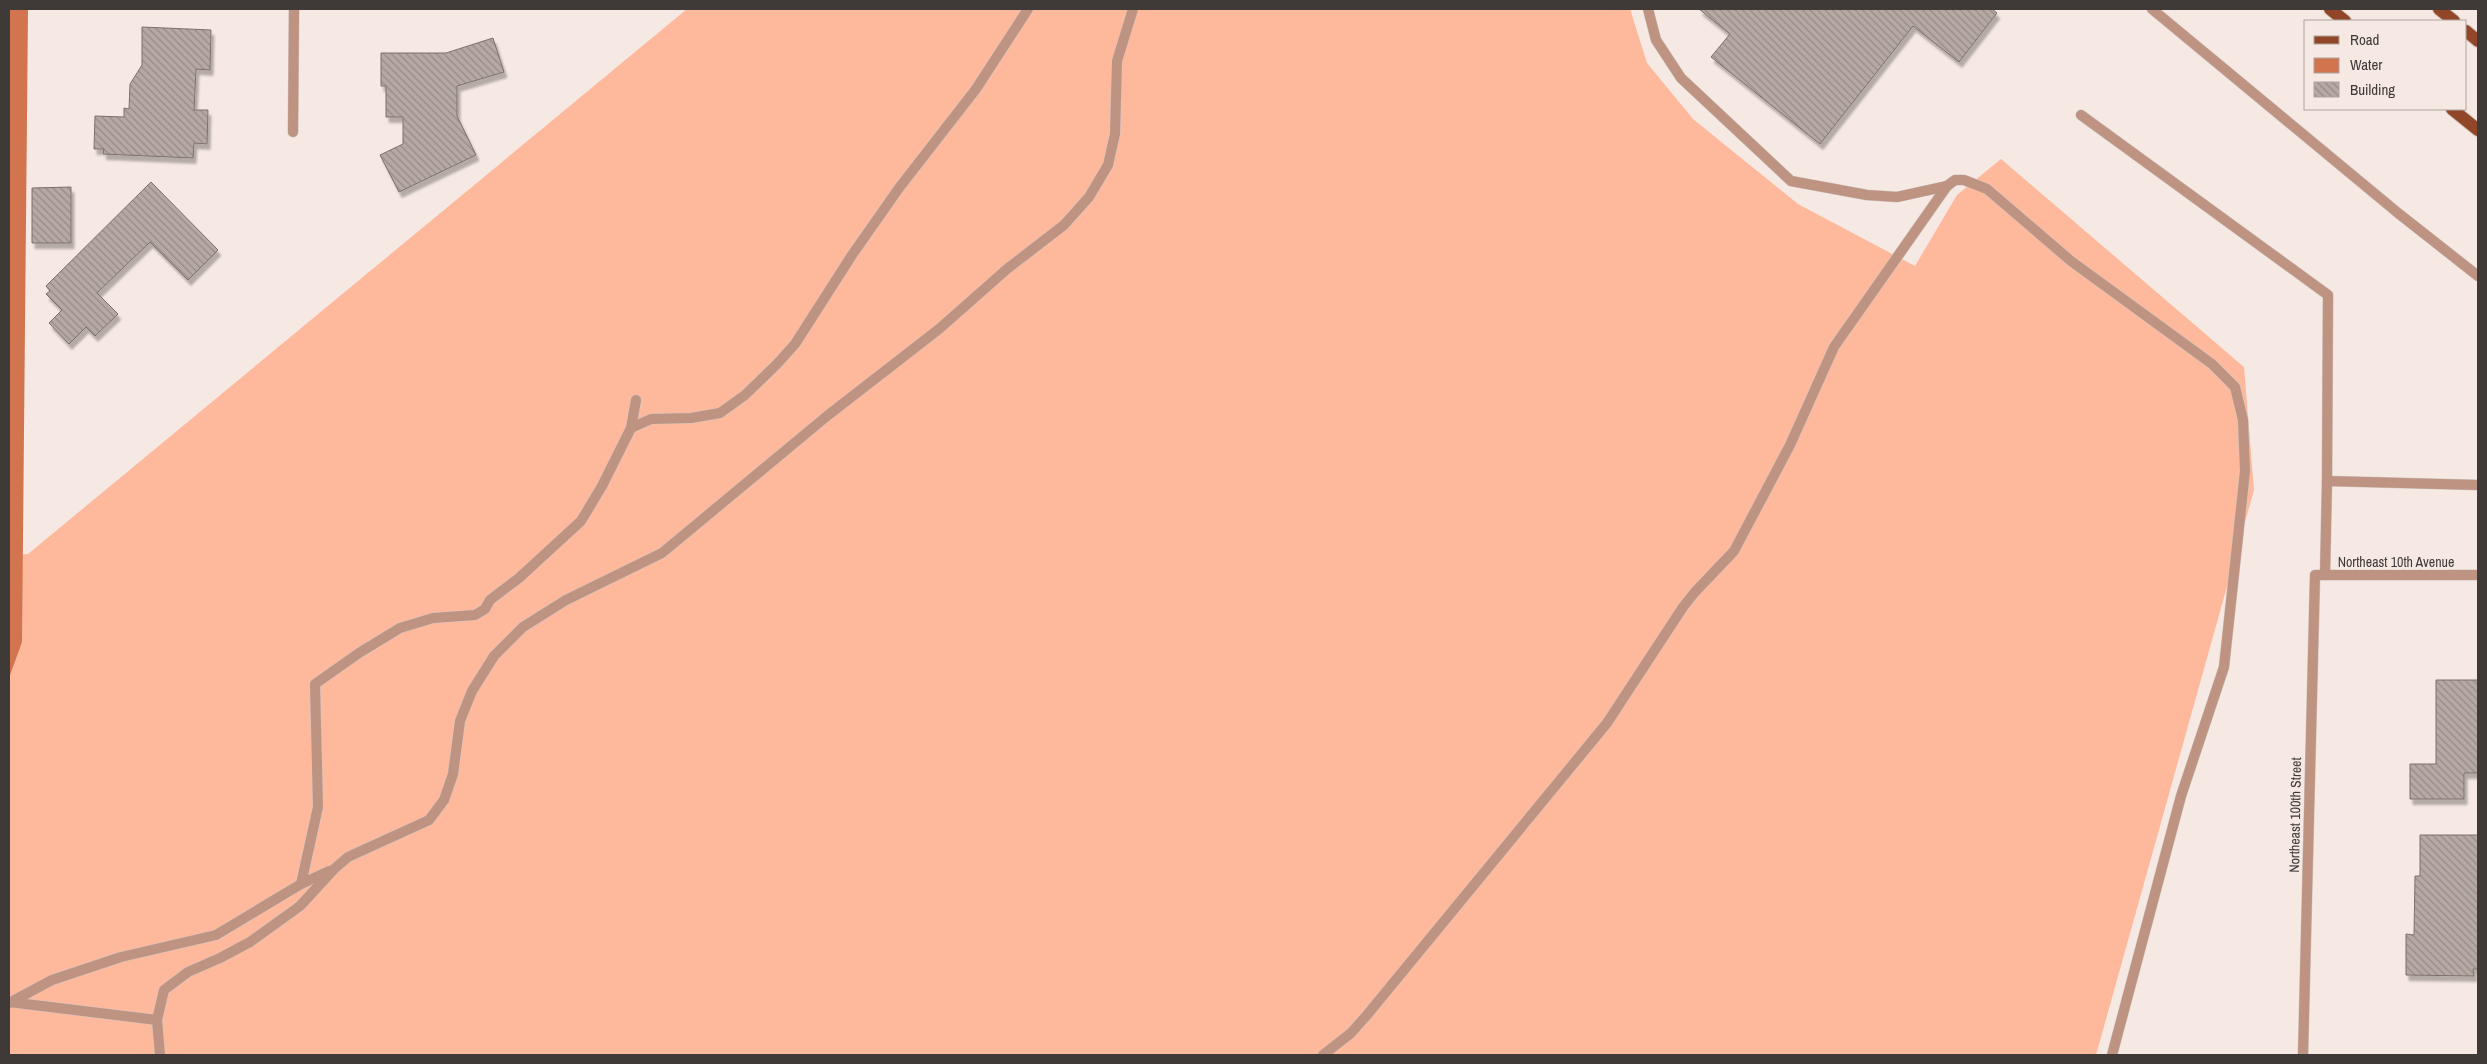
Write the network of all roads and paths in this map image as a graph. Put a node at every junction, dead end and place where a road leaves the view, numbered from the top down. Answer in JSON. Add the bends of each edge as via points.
{"nodes":[{"id":1,"x":294,"y":9,"type":"edge"},
{"id":2,"x":1028,"y":9,"type":"edge"},
{"id":3,"x":1133,"y":9,"type":"edge"},
{"id":4,"x":1648,"y":9,"type":"edge"},
{"id":5,"x":2152,"y":9,"type":"edge"},
{"id":6,"x":2330,"y":9,"type":"edge"},
{"id":7,"x":2439,"y":9,"type":"edge"},
{"id":8,"x":2344,"y":20,"type":"edge"},
{"id":9,"x":2453,"y":20,"type":"edge"},
{"id":10,"x":2467,"y":32,"type":"edge"},
{"id":11,"x":2478,"y":41,"type":"edge"},
{"id":12,"x":2453,"y":110,"type":"edge"},
{"id":13,"x":2081,"y":114,"type":"dead end"},
{"id":14,"x":2478,"y":130,"type":"edge"},
{"id":15,"x":293,"y":132,"type":"dead end"},
{"id":16,"x":1947,"y":186,"type":"junction"},
{"id":17,"x":2478,"y":276,"type":"edge"},
{"id":18,"x":636,"y":400,"type":"dead end"},
{"id":19,"x":630,"y":428,"type":"junction"},
{"id":20,"x":2327,"y":481,"type":"junction"},
{"id":21,"x":2478,"y":485,"type":"edge"},
{"id":22,"x":2320,"y":575,"type":"junction"},
{"id":23,"x":2478,"y":575,"type":"edge"},
{"id":24,"x":334,"y":869,"type":"junction"},
{"id":25,"x":301,"y":884,"type":"junction"},
{"id":26,"x":9,"y":1002,"type":"edge"},
{"id":27,"x":156,"y":1020,"type":"junction"},
{"id":28,"x":160,"y":1055,"type":"edge"},
{"id":29,"x":1323,"y":1055,"type":"edge"},
{"id":30,"x":2112,"y":1055,"type":"edge"},
{"id":31,"x":2303,"y":1055,"type":"edge"}],
"edges":[{"from":1,"to":15,"type":"street"},
{"from":2,"to":19,"type":"street","via":[[948,128],[899,188],[795,344],[777,364],[745,395],[720,412],[691,418],[651,419]]},
{"from":3,"to":24,"type":"street","via":[[1117,60],[1115,134],[1108,165],[1090,197],[1064,225],[662,553],[566,600],[523,627],[494,656],[472,691],[460,721],[453,774],[444,800],[430,820],[348,857]]},
{"from":4,"to":16,"type":"street","via":[[1656,40],[1681,78],[1791,181],[1897,197]]},
{"from":5,"to":17,"type":"street"},
{"from":6,"to":8,"type":"main road"},
{"from":7,"to":9,"type":"main road"},
{"from":10,"to":11,"type":"main road"},
{"from":12,"to":14,"type":"main road"},
{"from":13,"to":20,"type":"street","name":"Northeast 100th Street","via":[[2328,295]]},
{"from":16,"to":29,"type":"street","via":[[1834,347],[1790,445],[1734,551],[1683,608],[1606,723],[1351,1033]]},
{"from":16,"to":30,"type":"street","via":[[1955,180],[1964,180],[1987,190],[2071,261],[2212,364],[2235,387],[2243,420],[2245,471],[2224,667],[2181,796]]},
{"from":18,"to":19,"type":"street"},
{"from":19,"to":25,"type":"street","via":[[581,521],[490,600],[485,609],[475,615],[432,618],[400,628],[316,684],[318,807]]},
{"from":20,"to":21,"type":"street"},
{"from":20,"to":22,"type":"street","name":"Northeast 100th Street"},
{"from":22,"to":23,"type":"street","name":"Northeast 10th Avenue"},
{"from":22,"to":31,"type":"street","name":"Northeast 100th Street"},
{"from":24,"to":25,"type":"street"},
{"from":24,"to":27,"type":"street","via":[[300,906],[250,942],[188,972],[164,990]]},
{"from":25,"to":26,"type":"street","via":[[216,935],[121,957],[52,980]]},
{"from":26,"to":27,"type":"street"},
{"from":27,"to":28,"type":"street"}]}
